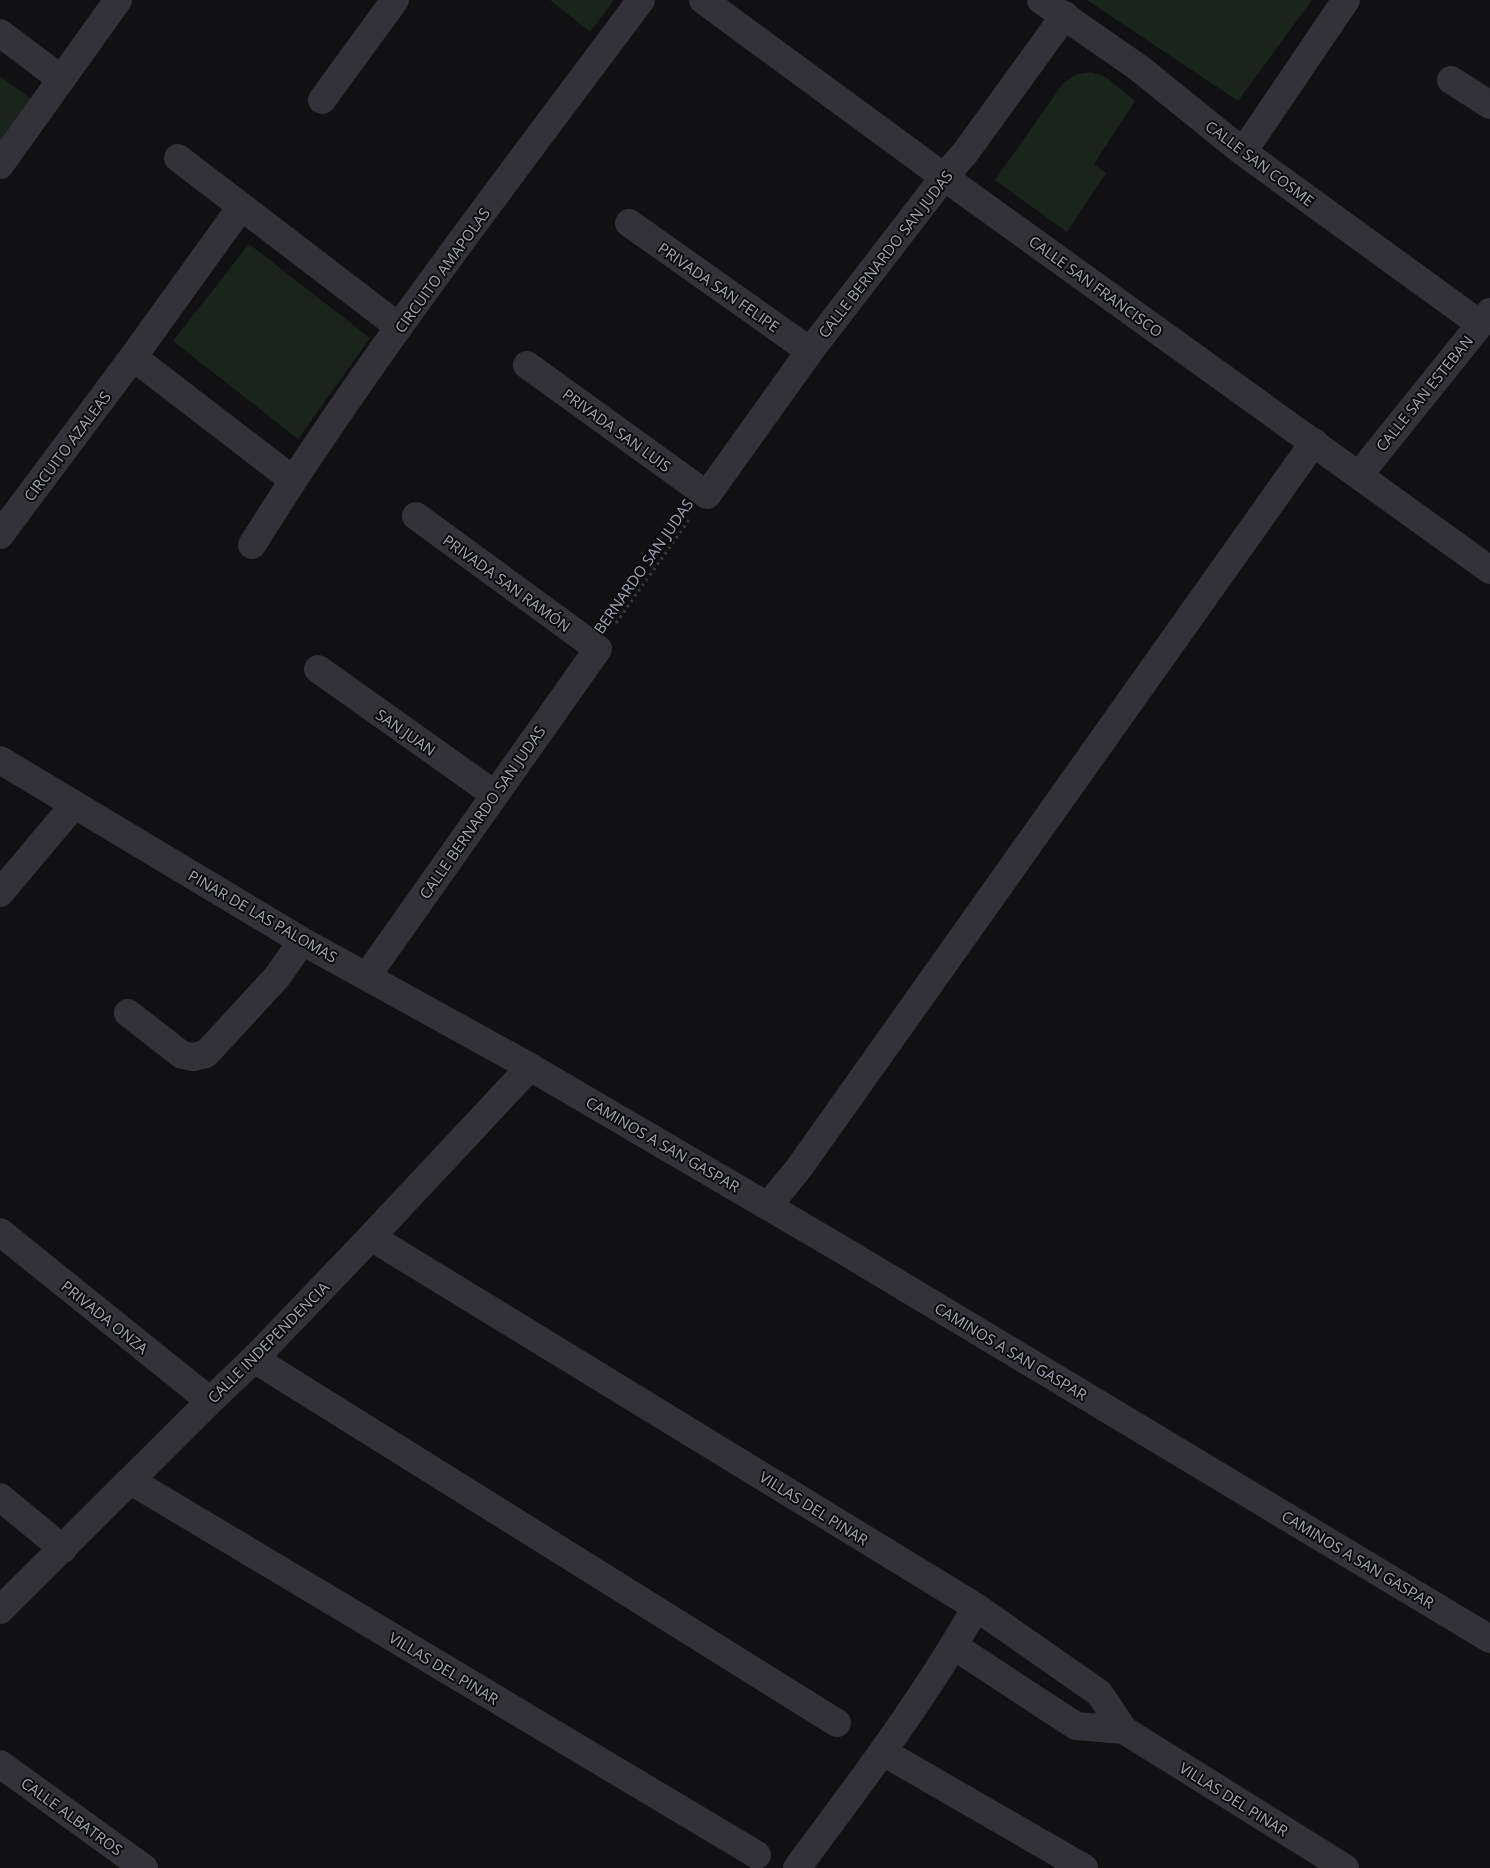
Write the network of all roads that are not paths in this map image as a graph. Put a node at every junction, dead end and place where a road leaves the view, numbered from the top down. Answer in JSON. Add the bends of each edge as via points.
{"nodes":[{"id":1,"x":118,"y":0,"type":"edge"},
{"id":2,"x":395,"y":0,"type":"edge"},
{"id":3,"x":641,"y":0,"type":"edge"},
{"id":4,"x":703,"y":0,"type":"edge"},
{"id":5,"x":1041,"y":0,"type":"edge"},
{"id":6,"x":1346,"y":0,"type":"edge"},
{"id":7,"x":1064,"y":15,"type":"junction"},
{"id":8,"x":0,"y":33,"type":"edge"},
{"id":9,"x":61,"y":79,"type":"junction"},
{"id":10,"x":1451,"y":80,"type":"dead end"},
{"id":11,"x":322,"y":100,"type":"dead end"},
{"id":12,"x":1490,"y":105,"type":"edge"},
{"id":13,"x":1243,"y":152,"type":"junction"},
{"id":14,"x":178,"y":158,"type":"dead end"},
{"id":15,"x":0,"y":165,"type":"edge"},
{"id":16,"x":944,"y":177,"type":"junction"},
{"id":17,"x":241,"y":207,"type":"junction"},
{"id":18,"x":629,"y":223,"type":"dead end"},
{"id":19,"x":1485,"y":318,"type":"edge"},
{"id":20,"x":399,"y":327,"type":"junction"},
{"id":21,"x":810,"y":351,"type":"junction"},
{"id":22,"x":133,"y":357,"type":"junction"},
{"id":23,"x":527,"y":365,"type":"dead end"},
{"id":24,"x":1314,"y":442,"type":"junction"},
{"id":25,"x":1359,"y":475,"type":"junction"},
{"id":26,"x":293,"y":480,"type":"junction"},
{"id":27,"x":707,"y":495,"type":"joint"},
{"id":28,"x":416,"y":516,"type":"dead end"},
{"id":29,"x":0,"y":535,"type":"edge"},
{"id":30,"x":252,"y":545,"type":"dead end"},
{"id":31,"x":1490,"y":570,"type":"edge"},
{"id":32,"x":598,"y":649,"type":"joint"},
{"id":33,"x":318,"y":669,"type":"dead end"},
{"id":34,"x":0,"y":760,"type":"edge"},
{"id":35,"x":494,"y":794,"type":"junction"},
{"id":36,"x":74,"y":805,"type":"junction"},
{"id":37,"x":0,"y":893,"type":"edge"},
{"id":38,"x":302,"y":940,"type":"junction"},
{"id":39,"x":367,"y":976,"type":"junction"},
{"id":40,"x":128,"y":1013,"type":"dead end"},
{"id":41,"x":530,"y":1067,"type":"junction"},
{"id":42,"x":768,"y":1206,"type":"junction"},
{"id":43,"x":0,"y":1232,"type":"edge"},
{"id":44,"x":371,"y":1237,"type":"junction"},
{"id":45,"x":254,"y":1359,"type":"junction"},
{"id":46,"x":210,"y":1401,"type":"junction"},
{"id":47,"x":131,"y":1481,"type":"junction"},
{"id":48,"x":0,"y":1498,"type":"edge"},
{"id":49,"x":63,"y":1550,"type":"junction"},
{"id":50,"x":976,"y":1607,"type":"junction"},
{"id":51,"x":0,"y":1610,"type":"edge"},
{"id":52,"x":1490,"y":1638,"type":"edge"},
{"id":53,"x":954,"y":1646,"type":"junction"},
{"id":54,"x":837,"y":1723,"type":"dead end"},
{"id":55,"x":1124,"y":1730,"type":"junction"},
{"id":56,"x":883,"y":1752,"type":"junction"},
{"id":57,"x":0,"y":1764,"type":"edge"},
{"id":58,"x":757,"y":1855,"type":"dead end"},
{"id":59,"x":144,"y":1868,"type":"edge"},
{"id":60,"x":797,"y":1868,"type":"edge"},
{"id":61,"x":1084,"y":1868,"type":"edge"},
{"id":62,"x":1345,"y":1868,"type":"edge"}],
"edges":[{"from":1,"to":9,"type":"street"},
{"from":2,"to":11,"type":"street"},
{"from":3,"to":20,"type":"street","name":"CIRCUITO AMAPOLAS"},
{"from":4,"to":16,"type":"street","name":"CALLE SAN FRANCISCO"},
{"from":5,"to":7,"type":"street","name":"CALLE SAN COSME"},
{"from":6,"to":13,"type":"street"},
{"from":7,"to":13,"type":"street","name":"CALLE SAN COSME","via":[[1139,68]]},
{"from":7,"to":16,"type":"street","name":"CALLE BERNARDO SAN JUDAS","via":[[965,153]]},
{"from":8,"to":9,"type":"street"},
{"from":9,"to":15,"type":"street"},
{"from":10,"to":12,"type":"street"},
{"from":13,"to":19,"type":"street","name":"CALLE SAN COSME"},
{"from":14,"to":17,"type":"street"},
{"from":16,"to":21,"type":"street","name":"CALLE BERNARDO SAN JUDAS"},
{"from":16,"to":24,"type":"street","name":"CALLE SAN FRANCISCO"},
{"from":17,"to":20,"type":"street"},
{"from":17,"to":22,"type":"street","name":"CIRCUITO AZALEAS"},
{"from":18,"to":21,"type":"street","name":"PRIVADA SAN FELIPE"},
{"from":19,"to":25,"type":"street","name":"CALLE SAN ESTEBAN"},
{"from":20,"to":26,"type":"street","name":"CIRCUITO AMAPOLAS"},
{"from":21,"to":27,"type":"street","name":"CALLE BERNARDO SAN JUDAS"},
{"from":22,"to":26,"type":"street"},
{"from":22,"to":29,"type":"street","name":"CIRCUITO AZALEAS"},
{"from":23,"to":27,"type":"street","name":"PRIVADA SAN LUIS"},
{"from":24,"to":25,"type":"street","name":"CALLE SAN FRANCISCO"},
{"from":24,"to":42,"type":"street","via":[[799,1168]]},
{"from":25,"to":31,"type":"street","name":"CALLE SAN FRANCISCO"},
{"from":26,"to":30,"type":"street","name":"CIRCUITO AMAPOLAS"},
{"from":28,"to":32,"type":"street","name":"PRIVADA SAN RAMÓN"},
{"from":32,"to":35,"type":"street","name":"CALLE BERNARDO SAN JUDAS"},
{"from":33,"to":35,"type":"street","name":"SAN JUAN"},
{"from":34,"to":36,"type":"street","name":"PINAR DE LAS PALOMAS"},
{"from":35,"to":39,"type":"street","name":"CALLE BERNARDO SAN JUDAS"},
{"from":36,"to":37,"type":"street"},
{"from":36,"to":38,"type":"street","name":"PINAR DE LAS PALOMAS"},
{"from":38,"to":39,"type":"street","name":"PINAR DE LAS PALOMAS"},
{"from":38,"to":40,"type":"street","via":[[276,976],[206,1054],[182,1055]]},
{"from":39,"to":41,"type":"street","name":"PINAR DE LAS PALOMAS"},
{"from":41,"to":42,"type":"street","name":"CAMINOS A SAN GASPAR"},
{"from":41,"to":44,"type":"street","name":"CALLE INDEPENDENCIA"},
{"from":42,"to":52,"type":"street","name":"CAMINOS A SAN GASPAR"},
{"from":43,"to":46,"type":"street","name":"PRIVADA ONZA"},
{"from":44,"to":45,"type":"street","name":"CALLE INDEPENDENCIA"},
{"from":44,"to":50,"type":"street","name":"VILLAS DEL PINAR"},
{"from":45,"to":46,"type":"street","name":"CALLE INDEPENDENCIA"},
{"from":45,"to":54,"type":"street"},
{"from":46,"to":47,"type":"street","name":"CALLE INDEPENDENCIA"},
{"from":47,"to":49,"type":"street","name":"CALLE INDEPENDENCIA"},
{"from":47,"to":58,"type":"street","name":"VILLAS DEL PINAR"},
{"from":48,"to":49,"type":"street"},
{"from":49,"to":51,"type":"street","name":"CALLE INDEPENDENCIA"},
{"from":50,"to":53,"type":"street"},
{"from":50,"to":55,"type":"street","name":"VILLAS DEL PINAR","via":[[1099,1693]]},
{"from":53,"to":55,"type":"street","name":"VILLAS DEL PINAR","via":[[1076,1726]]},
{"from":53,"to":56,"type":"street"},
{"from":55,"to":62,"type":"street","name":"VILLAS DEL PINAR"},
{"from":56,"to":60,"type":"street"},
{"from":56,"to":61,"type":"street"},
{"from":57,"to":59,"type":"street","name":"CALLE ALBATROS"}]}
